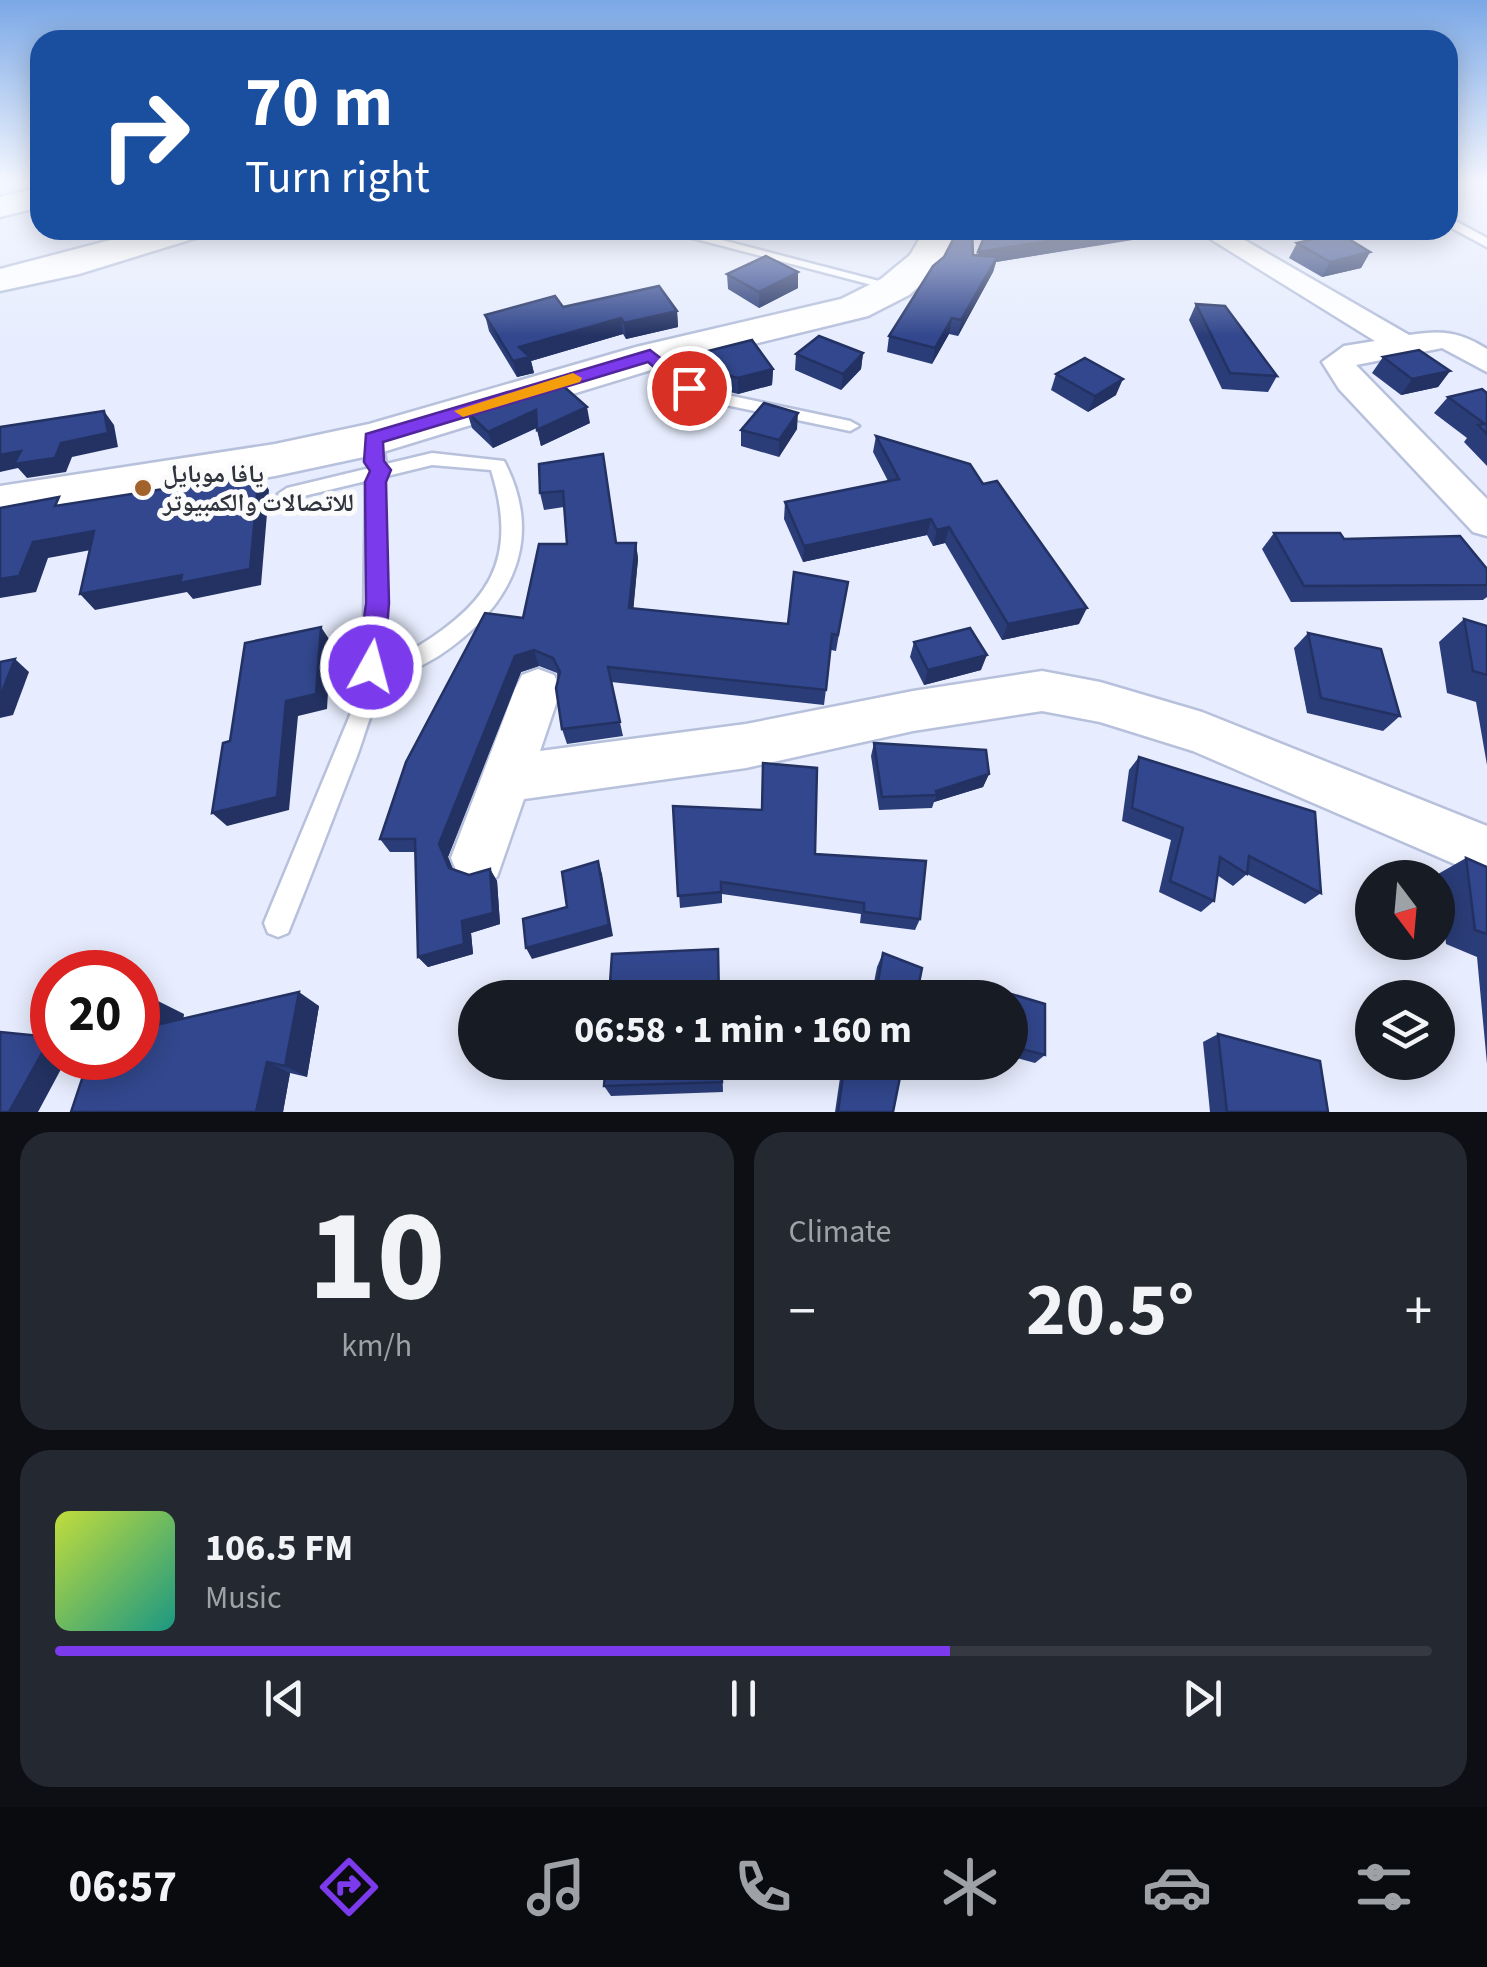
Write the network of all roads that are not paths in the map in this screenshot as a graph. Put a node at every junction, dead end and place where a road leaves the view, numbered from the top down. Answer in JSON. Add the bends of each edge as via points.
{"nodes":[{"id":1,"x":153,"y":240,"type":"edge"},
{"id":2,"x":708,"y":240,"type":"edge"},
{"id":3,"x":937,"y":240,"type":"edge"},
{"id":4,"x":1225,"y":240,"type":"edge"},
{"id":5,"x":0,"y":280,"type":"edge"},
{"id":6,"x":895,"y":287,"type":"junction"},
{"id":7,"x":1487,"y":332,"type":"edge"},
{"id":8,"x":1454,"y":342,"type":"junction"},
{"id":9,"x":1404,"y":346,"type":"junction"},
{"id":10,"x":650,"y":356,"type":"junction"},
{"id":11,"x":1487,"y":363,"type":"edge"},
{"id":12,"x":850,"y":426,"type":"dead end"},
{"id":13,"x":377,"y":455,"type":"junction"},
{"id":14,"x":287,"y":494,"type":"dead end"},
{"id":15,"x":0,"y":504,"type":"edge"},
{"id":16,"x":1487,"y":522,"type":"edge"},
{"id":17,"x":374,"y":684,"type":"junction"},
{"id":18,"x":538,"y":689,"type":"dead end"},
{"id":19,"x":503,"y":779,"type":"junction"},
{"id":20,"x":1487,"y":852,"type":"edge"},
{"id":21,"x":478,"y":858,"type":"dead end"},
{"id":22,"x":278,"y":922,"type":"dead end"}],
"edges":[{"from":1,"to":5,"type":"main road"},
{"from":2,"to":6,"type":"lane"},
{"from":3,"to":6,"type":"main road"},
{"from":4,"to":9,"type":"street"},
{"from":6,"to":10,"type":"main road","via":[[854,308]]},
{"from":7,"to":8,"type":"street"},
{"from":8,"to":9,"type":"street"},
{"from":8,"to":11,"type":"street"},
{"from":9,"to":16,"type":"street","via":[[1344,356],[1340,370]]},
{"from":10,"to":12,"type":"lane","via":[[703,394]]},
{"from":10,"to":13,"type":"main road"},
{"from":13,"to":14,"type":"lane"},
{"from":13,"to":15,"type":"main road","via":[[275,460]]},
{"from":13,"to":17,"type":"lane"},
{"from":13,"to":17,"type":"lane","via":[[498,464],[512,504],[512,556],[480,610]]},
{"from":17,"to":22,"type":"lane"},
{"from":18,"to":19,"type":"street"},
{"from":19,"to":20,"type":"street","via":[[746,746],[1042,691],[1202,733]]},
{"from":19,"to":21,"type":"street"}]}
